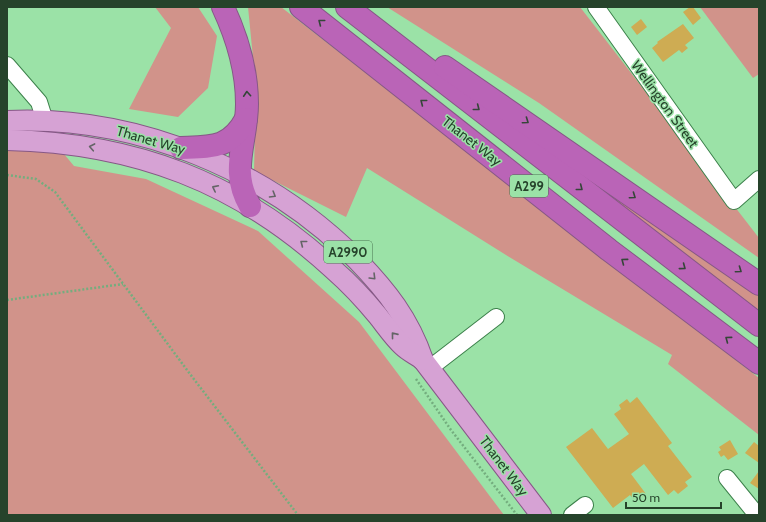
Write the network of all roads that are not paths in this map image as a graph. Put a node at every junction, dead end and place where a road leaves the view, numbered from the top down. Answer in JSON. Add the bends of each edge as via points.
{"nodes":[{"id":1,"x":223,"y":7,"type":"edge"},
{"id":2,"x":301,"y":7,"type":"edge"},
{"id":3,"x":347,"y":7,"type":"edge"},
{"id":4,"x":354,"y":7,"type":"edge"},
{"id":5,"x":596,"y":7,"type":"edge"},
{"id":6,"x":7,"y":65,"type":"edge"},
{"id":7,"x":246,"y":117,"type":"junction"},
{"id":8,"x":7,"y":121,"type":"edge"},
{"id":9,"x":46,"y":121,"type":"junction"},
{"id":10,"x":7,"y":140,"type":"edge"},
{"id":11,"x":181,"y":148,"type":"junction"},
{"id":12,"x":239,"y":175,"type":"junction"},
{"id":13,"x":759,"y":179,"type":"edge"},
{"id":14,"x":250,"y":206,"type":"junction"},
{"id":15,"x":759,"y":284,"type":"edge"},
{"id":16,"x":496,"y":317,"type":"dead end"},
{"id":17,"x":759,"y":324,"type":"edge"},
{"id":18,"x":759,"y":362,"type":"edge"},
{"id":19,"x":422,"y":368,"type":"junction"},
{"id":20,"x":727,"y":478,"type":"dead end"},
{"id":21,"x":541,"y":515,"type":"edge"},
{"id":22,"x":758,"y":515,"type":"edge"}],
"edges":[{"from":7,"to":1,"type":"highway","one_way":true,"via":[[246,84],[242,64],[232,25]]},
{"from":18,"to":2,"type":"highway","name":"Thanet Way","number":"A299","one_way":true,"via":[[609,250]]},
{"from":3,"to":17,"type":"highway","name":"Thanet Way","number":"A299","one_way":true},
{"from":4,"to":15,"type":"highway","one_way":true,"via":[[498,102]]},
{"from":5,"to":13,"type":"street","name":"Wellington Street","via":[[734,201]]},
{"from":6,"to":9,"type":"street","via":[[39,102]]},
{"from":7,"to":11,"type":"highway","via":[[236,134],[220,145]]},
{"from":7,"to":12,"type":"highway"},
{"from":8,"to":9,"type":"main road","name":"Thanet Way","number":"A2990"},
{"from":9,"to":11,"type":"main road","name":"Thanet Way","number":"A2990","via":[[104,127]]},
{"from":14,"to":10,"type":"main road","name":"Thanet Way","number":"A2990","one_way":true,"via":[[194,178],[130,155],[64,143]]},
{"from":11,"to":12,"type":"main road","name":"Thanet Way","number":"A2990"},
{"from":12,"to":14,"type":"highway","via":[[240,187]]},
{"from":12,"to":19,"type":"main road","name":"Thanet Way","number":"A2990","one_way":true,"via":[[309,219],[355,259],[394,301],[415,336]]},
{"from":19,"to":14,"type":"main road","name":"Thanet Way","number":"A2990","one_way":true,"via":[[353,287],[291,234]]},
{"from":16,"to":19,"type":"street"},
{"from":19,"to":21,"type":"main road","name":"Thanet Way","number":"A2990"},
{"from":20,"to":22,"type":"street"}]}
